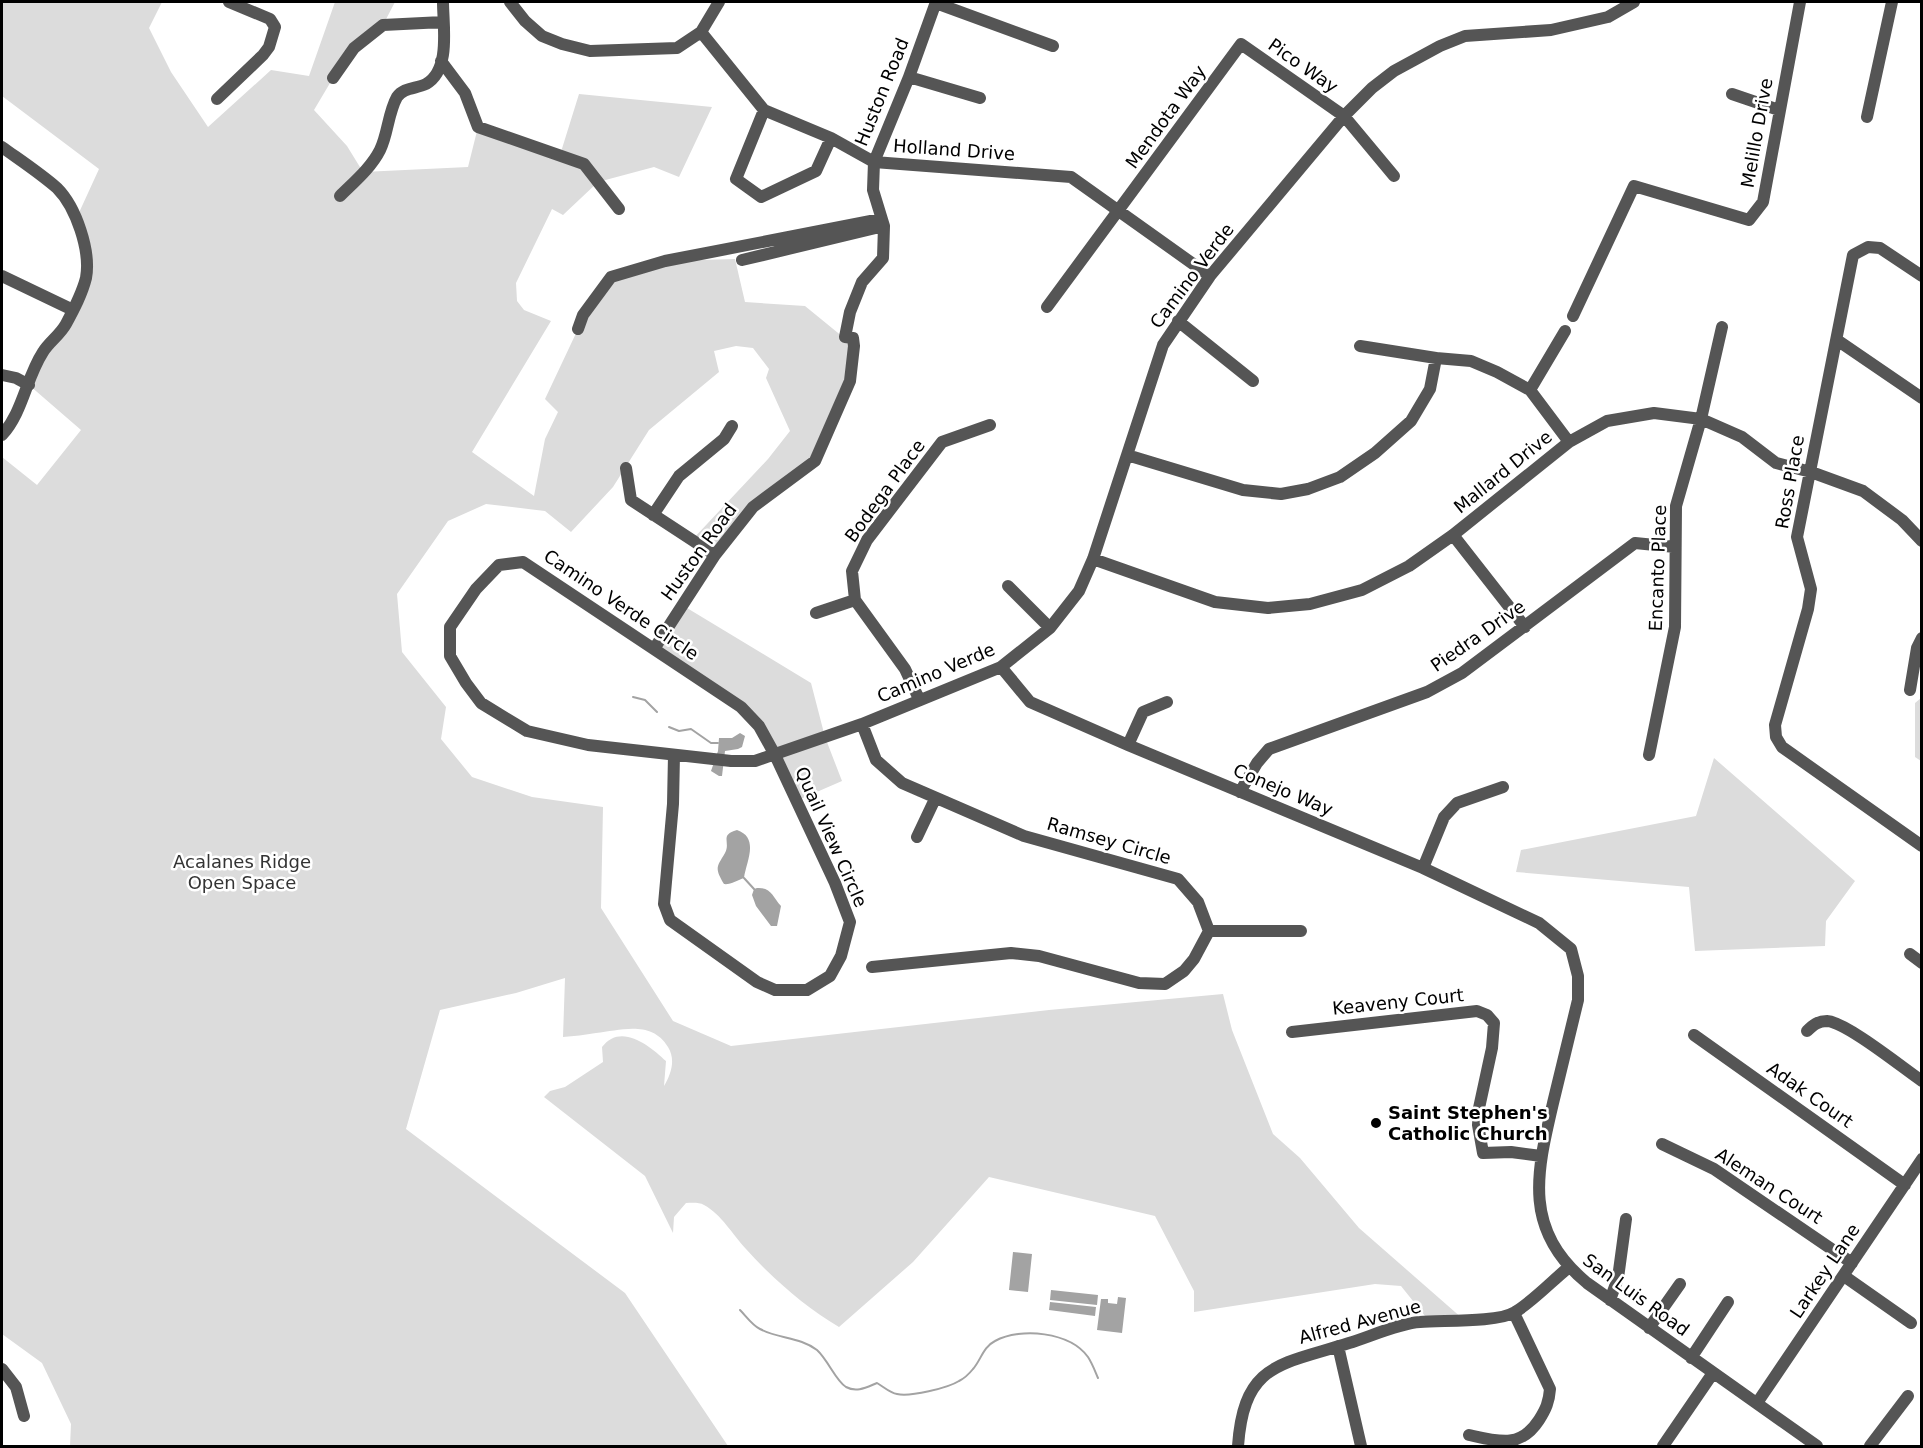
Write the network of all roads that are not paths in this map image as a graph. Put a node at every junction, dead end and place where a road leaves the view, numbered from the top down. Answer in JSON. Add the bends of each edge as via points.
{"nodes":[{"id":1,"x":229,"y":2,"type":"edge"},
{"id":2,"x":443,"y":2,"type":"edge"},
{"id":3,"x":510,"y":2,"type":"edge"},
{"id":4,"x":719,"y":2,"type":"edge"},
{"id":5,"x":936,"y":2,"type":"edge"},
{"id":6,"x":1634,"y":2,"type":"edge"},
{"id":7,"x":1800,"y":2,"type":"edge"},
{"id":8,"x":1892,"y":2,"type":"edge"},
{"id":9,"x":443,"y":22,"type":"junction"},
{"id":10,"x":700,"y":32,"type":"junction"},
{"id":11,"x":1241,"y":44,"type":"joint"},
{"id":12,"x":1053,"y":46,"type":"dead end"},
{"id":13,"x":441,"y":61,"type":"junction"},
{"id":14,"x":909,"y":77,"type":"junction"},
{"id":15,"x":333,"y":78,"type":"dead end"},
{"id":16,"x":1732,"y":94,"type":"dead end"},
{"id":17,"x":980,"y":98,"type":"dead end"},
{"id":18,"x":217,"y":99,"type":"dead end"},
{"id":19,"x":764,"y":110,"type":"junction"},
{"id":20,"x":1779,"y":110,"type":"junction"},
{"id":21,"x":1344,"y":116,"type":"junction"},
{"id":22,"x":1867,"y":117,"type":"dead end"},
{"id":23,"x":831,"y":138,"type":"junction"},
{"id":24,"x":2,"y":147,"type":"edge"},
{"id":25,"x":874,"y":162,"type":"junction"},
{"id":26,"x":1394,"y":176,"type":"dead end"},
{"id":27,"x":340,"y":195,"type":"dead end"},
{"id":28,"x":619,"y":209,"type":"dead end"},
{"id":29,"x":1120,"y":211,"type":"junction"},
{"id":30,"x":883,"y":223,"type":"junction"},
{"id":31,"x":742,"y":260,"type":"dead end"},
{"id":32,"x":2,"y":276,"type":"edge"},
{"id":33,"x":1210,"y":276,"type":"junction"},
{"id":34,"x":1922,"y":276,"type":"edge"},
{"id":35,"x":1047,"y":307,"type":"dead end"},
{"id":36,"x":74,"y":310,"type":"junction"},
{"id":37,"x":1573,"y":316,"type":"dead end"},
{"id":38,"x":1178,"y":321,"type":"junction"},
{"id":39,"x":1722,"y":327,"type":"dead end"},
{"id":40,"x":578,"y":329,"type":"dead end"},
{"id":41,"x":1565,"y":331,"type":"dead end"},
{"id":42,"x":1837,"y":340,"type":"junction"},
{"id":43,"x":1360,"y":346,"type":"dead end"},
{"id":44,"x":1436,"y":358,"type":"junction"},
{"id":45,"x":2,"y":375,"type":"edge"},
{"id":46,"x":1253,"y":381,"type":"dead end"},
{"id":47,"x":29,"y":385,"type":"junction"},
{"id":48,"x":1530,"y":390,"type":"junction"},
{"id":49,"x":1922,"y":398,"type":"edge"},
{"id":50,"x":1701,"y":419,"type":"junction"},
{"id":51,"x":990,"y":425,"type":"dead end"},
{"id":52,"x":732,"y":426,"type":"dead end"},
{"id":53,"x":2,"y":435,"type":"edge"},
{"id":54,"x":1569,"y":442,"type":"junction"},
{"id":55,"x":1127,"y":455,"type":"junction"},
{"id":56,"x":626,"y":468,"type":"dead end"},
{"id":57,"x":1811,"y":472,"type":"junction"},
{"id":58,"x":653,"y":515,"type":"junction"},
{"id":59,"x":1454,"y":535,"type":"junction"},
{"id":60,"x":1922,"y":540,"type":"edge"},
{"id":61,"x":1675,"y":547,"type":"junction"},
{"id":62,"x":715,"y":555,"type":"junction"},
{"id":63,"x":1093,"y":559,"type":"junction"},
{"id":64,"x":1008,"y":586,"type":"dead end"},
{"id":65,"x":855,"y":600,"type":"junction"},
{"id":66,"x":816,"y":613,"type":"dead end"},
{"id":67,"x":1525,"y":627,"type":"junction"},
{"id":68,"x":1050,"y":628,"type":"junction"},
{"id":69,"x":1922,"y":638,"type":"edge"},
{"id":70,"x":654,"y":648,"type":"junction"},
{"id":71,"x":1001,"y":667,"type":"junction"},
{"id":72,"x":1910,"y":690,"type":"dead end"},
{"id":73,"x":919,"y":699,"type":"junction"},
{"id":74,"x":1167,"y":702,"type":"dead end"},
{"id":75,"x":862,"y":724,"type":"junction"},
{"id":76,"x":1128,"y":745,"type":"junction"},
{"id":77,"x":674,"y":755,"type":"junction"},
{"id":78,"x":775,"y":755,"type":"junction"},
{"id":79,"x":1649,"y":755,"type":"dead end"},
{"id":80,"x":1503,"y":787,"type":"dead end"},
{"id":81,"x":1240,"y":792,"type":"junction"},
{"id":82,"x":935,"y":799,"type":"junction"},
{"id":83,"x":917,"y":837,"type":"dead end"},
{"id":84,"x":1922,"y":846,"type":"edge"},
{"id":85,"x":1423,"y":868,"type":"junction"},
{"id":86,"x":1209,"y":931,"type":"junction"},
{"id":87,"x":1301,"y":931,"type":"dead end"},
{"id":88,"x":1560,"y":939,"type":"joint"},
{"id":89,"x":1910,"y":954,"type":"dead end"},
{"id":90,"x":1922,"y":963,"type":"edge"},
{"id":91,"x":872,"y":967,"type":"dead end"},
{"id":92,"x":1807,"y":1031,"type":"dead end"},
{"id":93,"x":1292,"y":1032,"type":"dead end"},
{"id":94,"x":1694,"y":1035,"type":"dead end"},
{"id":95,"x":1922,"y":1082,"type":"edge"},
{"id":96,"x":1662,"y":1144,"type":"dead end"},
{"id":97,"x":1541,"y":1156,"type":"junction"},
{"id":98,"x":1922,"y":1159,"type":"edge"},
{"id":99,"x":1905,"y":1185,"type":"junction"},
{"id":100,"x":1626,"y":1218,"type":"dead end"},
{"id":101,"x":1852,"y":1263,"type":"junction"},
{"id":102,"x":1568,"y":1268,"type":"junction"},
{"id":103,"x":1844,"y":1276,"type":"junction"},
{"id":104,"x":1680,"y":1284,"type":"dead end"},
{"id":105,"x":1610,"y":1300,"type":"junction"},
{"id":106,"x":1728,"y":1302,"type":"dead end"},
{"id":107,"x":1514,"y":1313,"type":"junction"},
{"id":108,"x":1911,"y":1323,"type":"dead end"},
{"id":109,"x":1649,"y":1328,"type":"junction"},
{"id":110,"x":1338,"y":1346,"type":"junction"},
{"id":111,"x":1691,"y":1358,"type":"junction"},
{"id":112,"x":2,"y":1370,"type":"edge"},
{"id":113,"x":1713,"y":1374,"type":"junction"},
{"id":114,"x":1908,"y":1396,"type":"dead end"},
{"id":115,"x":1757,"y":1403,"type":"junction"},
{"id":116,"x":24,"y":1416,"type":"dead end"},
{"id":117,"x":1469,"y":1435,"type":"dead end"},
{"id":118,"x":1238,"y":1446,"type":"edge"},
{"id":119,"x":1361,"y":1446,"type":"edge"},
{"id":120,"x":1663,"y":1446,"type":"edge"},
{"id":121,"x":1817,"y":1446,"type":"edge"},
{"id":122,"x":1870,"y":1446,"type":"edge"}],
"edges":[{"from":1,"to":18,"type":"street","via":[[270,19],[275,27],[263,55]]},
{"from":2,"to":9,"type":"street"},
{"from":3,"to":10,"type":"street","via":[[542,36],[590,51],[677,48]]},
{"from":4,"to":10,"type":"street"},
{"from":5,"to":12,"type":"street"},
{"from":5,"to":14,"type":"street","name":"Huston Road"},
{"from":6,"to":21,"type":"street","name":"Camino Verde","via":[[1608,16],[1551,30],[1465,36],[1448,42],[1394,71]]},
{"from":7,"to":20,"type":"street","name":"Melillo Drive"},
{"from":8,"to":22,"type":"street"},
{"from":9,"to":13,"type":"street"},
{"from":9,"to":15,"type":"street","via":[[383,25],[354,48]]},
{"from":10,"to":19,"type":"street","name":"Holland Drive"},
{"from":11,"to":21,"type":"street","name":"Pico Way"},
{"from":11,"to":29,"type":"street","name":"Mendota Way"},
{"from":13,"to":27,"type":"street","via":[[438,71],[426,83],[406,89],[398,97],[381,149]]},
{"from":13,"to":28,"type":"street","via":[[465,93],[478,127],[584,164]]},
{"from":14,"to":17,"type":"street"},
{"from":14,"to":25,"type":"street","name":"Huston Road"},
{"from":16,"to":20,"type":"street"},
{"from":19,"to":23,"type":"street","name":"Holland Drive"},
{"from":19,"to":23,"type":"street","via":[[736,179],[761,196],[816,171]]},
{"from":20,"to":37,"type":"street","name":"Melillo Drive","via":[[1762,202],[1749,220],[1634,186]]},
{"from":21,"to":26,"type":"street","name":"Pico Way"},
{"from":21,"to":33,"type":"street","name":"Camino Verde"},
{"from":23,"to":25,"type":"street","name":"Holland Drive"},
{"from":24,"to":36,"type":"street","via":[[56,188],[77,217],[86,275]]},
{"from":25,"to":29,"type":"street","name":"Holland Drive","via":[[1071,177]]},
{"from":25,"to":30,"type":"street","name":"Huston Road","via":[[873,190]]},
{"from":29,"to":33,"type":"street"},
{"from":29,"to":35,"type":"street","name":"Mendota Way"},
{"from":30,"to":31,"type":"street"},
{"from":30,"to":40,"type":"street","via":[[664,261],[611,277]]},
{"from":30,"to":62,"type":"street","name":"Huston Road","via":[[883,258],[862,282],[850,312],[845,337],[853,338],[854,346],[850,381],[815,461],[753,507]]},
{"from":32,"to":36,"type":"street"},
{"from":33,"to":38,"type":"street","name":"Camino Verde"},
{"from":34,"to":42,"type":"street","name":"Ross Place","via":[[1881,248],[1868,247],[1853,255]]},
{"from":36,"to":47,"type":"street","via":[[42,353]]},
{"from":38,"to":46,"type":"street"},
{"from":38,"to":55,"type":"street","name":"Camino Verde","via":[[1163,345]]},
{"from":39,"to":50,"type":"street","name":"Encanto Place"},
{"from":41,"to":48,"type":"street"},
{"from":42,"to":49,"type":"street"},
{"from":42,"to":57,"type":"street","name":"Ross Place"},
{"from":43,"to":44,"type":"street"},
{"from":44,"to":48,"type":"street","via":[[1471,361]]},
{"from":44,"to":55,"type":"street","via":[[1430,389],[1411,421],[1341,477],[1308,489],[1281,494],[1243,490]]},
{"from":45,"to":47,"type":"street"},
{"from":47,"to":53,"type":"street"},
{"from":48,"to":54,"type":"street"},
{"from":50,"to":54,"type":"street","name":"Mallard Drive","via":[[1654,413],[1607,421]]},
{"from":50,"to":57,"type":"street","name":"Mallard Drive","via":[[1742,437],[1776,463]]},
{"from":50,"to":61,"type":"street","name":"Encanto Place","via":[[1676,506]]},
{"from":51,"to":65,"type":"street","name":"Bodega Place","via":[[942,442],[867,540],[852,571]]},
{"from":52,"to":58,"type":"street","via":[[724,440],[679,476]]},
{"from":54,"to":59,"type":"street","name":"Mallard Drive"},
{"from":55,"to":63,"type":"street","name":"Camino Verde"},
{"from":56,"to":58,"type":"street","via":[[631,500]]},
{"from":57,"to":60,"type":"street","name":"Mallard Drive","via":[[1863,491]]},
{"from":57,"to":84,"type":"street","name":"Ross Place","via":[[1797,537],[1811,589],[1775,725],[1776,736],[1782,747]]},
{"from":58,"to":62,"type":"street"},
{"from":59,"to":63,"type":"street","name":"Mallard Drive","via":[[1409,566],[1362,590],[1310,604],[1268,608],[1215,602]]},
{"from":59,"to":67,"type":"street"},
{"from":61,"to":67,"type":"street","name":"Piedra Drive","via":[[1635,543]]},
{"from":61,"to":79,"type":"street","name":"Encanto Place","via":[[1675,627]]},
{"from":62,"to":70,"type":"street","name":"Huston Road"},
{"from":63,"to":68,"type":"street","name":"Camino Verde","via":[[1079,591]]},
{"from":64,"to":68,"type":"street"},
{"from":65,"to":66,"type":"street"},
{"from":65,"to":73,"type":"street","via":[[905,669]]},
{"from":67,"to":81,"type":"street","name":"Piedra Drive","via":[[1462,673],[1427,692],[1269,749]]},
{"from":68,"to":71,"type":"street","name":"Camino Verde"},
{"from":69,"to":72,"type":"street"},
{"from":70,"to":77,"type":"street","name":"Camino Verde Circle","via":[[523,562],[499,565],[476,589],[450,627],[450,656],[481,703],[527,731],[588,745]]},
{"from":70,"to":78,"type":"street","name":"Camino Verde Circle","via":[[741,707],[759,726]]},
{"from":71,"to":73,"type":"street","name":"Camino Verde"},
{"from":71,"to":76,"type":"street","name":"Conejo Way","via":[[1030,702]]},
{"from":73,"to":75,"type":"street","name":"Camino Verde"},
{"from":74,"to":76,"type":"street","via":[[1143,712]]},
{"from":75,"to":78,"type":"street","name":"Camino Verde"},
{"from":75,"to":82,"type":"street","name":"Ramsey Circle","via":[[876,760],[902,783]]},
{"from":76,"to":81,"type":"street","name":"Conejo Way"},
{"from":77,"to":78,"type":"street","name":"Camino Verde Circle","via":[[755,761]]},
{"from":77,"to":78,"type":"street","name":"Quail View Circle","via":[[664,904],[670,920],[757,982],[775,990],[807,990],[830,976],[841,956],[849,922]]},
{"from":80,"to":85,"type":"street","via":[[1457,803],[1444,817]]},
{"from":81,"to":85,"type":"street","name":"Conejo Way"},
{"from":82,"to":83,"type":"street"},
{"from":82,"to":86,"type":"street","name":"Ramsey Circle","via":[[1024,836],[1178,879],[1198,902]]},
{"from":85,"to":88,"type":"street","name":"Conejo Way","via":[[1539,923]]},
{"from":86,"to":87,"type":"street"},
{"from":86,"to":91,"type":"street","via":[[1194,959],[1165,984],[1139,983],[1039,956],[1011,953]]},
{"from":88,"to":97,"type":"street","name":"San Luis Road","via":[[1571,949],[1578,976],[1578,1000]]},
{"from":89,"to":90,"type":"street"},
{"from":92,"to":95,"type":"street","via":[[1817,1022],[1829,1021],[1844,1027]]},
{"from":93,"to":97,"type":"street","name":"Keaveny Court","via":[[1477,1011],[1487,1015],[1494,1023],[1479,1108],[1483,1153]]},
{"from":94,"to":99,"type":"street","name":"Adak Court"},
{"from":96,"to":101,"type":"street","name":"Aleman Court","via":[[1714,1169]]},
{"from":97,"to":102,"type":"street","name":"San Luis Road","via":[[1538,1197],[1545,1226]]},
{"from":98,"to":99,"type":"street","name":"Larkey Lane"},
{"from":99,"to":101,"type":"street","name":"Larkey Lane"},
{"from":100,"to":105,"type":"street","via":[[1618,1278]]},
{"from":101,"to":103,"type":"street","name":"Larkey Lane"},
{"from":102,"to":105,"type":"street","name":"San Luis Road"},
{"from":102,"to":107,"type":"street","name":"Alfred Avenue"},
{"from":103,"to":108,"type":"street"},
{"from":103,"to":115,"type":"street","name":"Larkey Lane"},
{"from":104,"to":109,"type":"street"},
{"from":105,"to":109,"type":"street","name":"San Luis Road"},
{"from":106,"to":111,"type":"street"},
{"from":107,"to":110,"type":"street","name":"Alfred Avenue","via":[[1416,1322]]},
{"from":107,"to":117,"type":"street","via":[[1550,1389],[1549,1403],[1526,1438],[1498,1441]]},
{"from":109,"to":111,"type":"street","name":"San Luis Road"},
{"from":110,"to":118,"type":"street","name":"Alfred Avenue","via":[[1268,1371],[1246,1401]]},
{"from":110,"to":119,"type":"street"},
{"from":111,"to":113,"type":"street","name":"San Luis Road"},
{"from":112,"to":116,"type":"street","via":[[16,1387]]},
{"from":113,"to":115,"type":"street","name":"San Luis Road"},
{"from":113,"to":120,"type":"street"},
{"from":114,"to":122,"type":"street"},
{"from":115,"to":121,"type":"street","name":"San Luis Road"}]}
